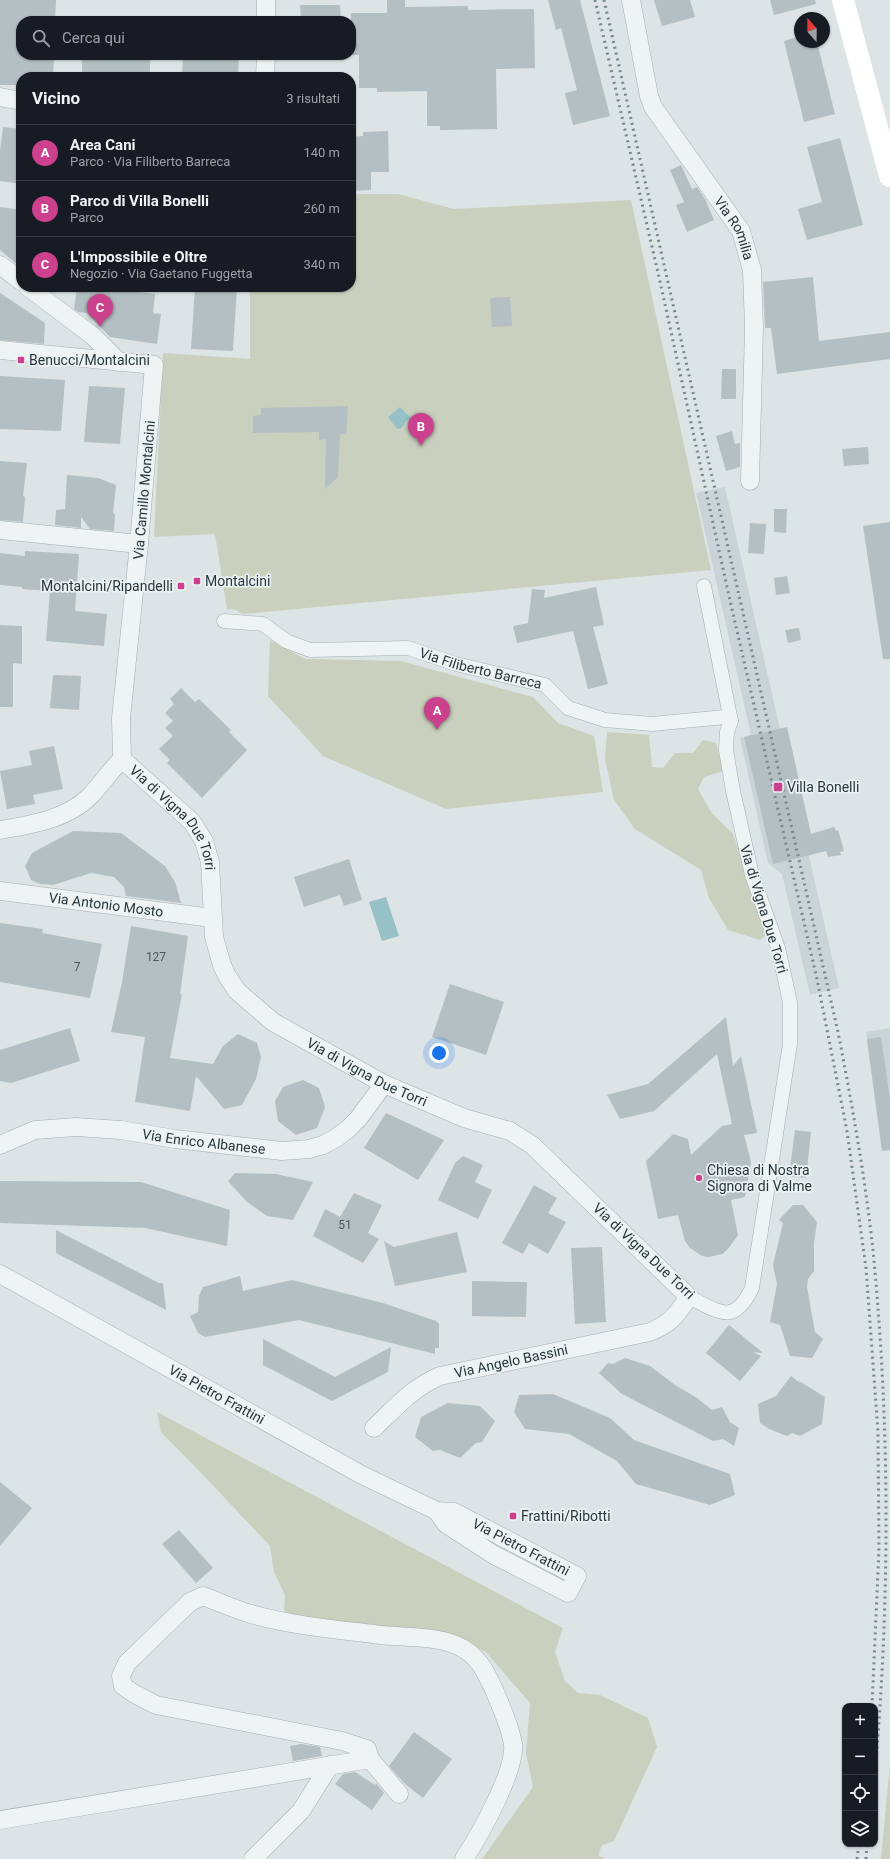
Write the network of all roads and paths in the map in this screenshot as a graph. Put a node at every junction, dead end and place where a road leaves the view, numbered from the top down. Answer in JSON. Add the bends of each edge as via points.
{"nodes":[{"id":1,"x":266,"y":0,"type":"edge"},
{"id":2,"x":632,"y":0,"type":"edge"},
{"id":3,"x":843,"y":0,"type":"edge"},
{"id":4,"x":266,"y":16,"type":"edge"},
{"id":5,"x":266,"y":60,"type":"edge"},
{"id":6,"x":265,"y":72,"type":"edge"},
{"id":7,"x":0,"y":97,"type":"edge"},
{"id":8,"x":16,"y":100,"type":"edge"},
{"id":9,"x":890,"y":176,"type":"edge"},
{"id":10,"x":0,"y":265,"type":"edge"},
{"id":11,"x":16,"y":277,"type":"edge"},
{"id":12,"x":35,"y":292,"type":"edge"},
{"id":13,"x":0,"y":350,"type":"edge"},
{"id":14,"x":119,"y":362,"type":"junction"},
{"id":15,"x":750,"y":480,"type":"dead end"},
{"id":16,"x":0,"y":530,"type":"edge"},
{"id":17,"x":139,"y":544,"type":"junction"},
{"id":18,"x":704,"y":586,"type":"dead end"},
{"id":19,"x":224,"y":621,"type":"dead end"},
{"id":20,"x":731,"y":721,"type":"junction"},
{"id":21,"x":122,"y":759,"type":"junction"},
{"id":22,"x":0,"y":830,"type":"edge"},
{"id":23,"x":0,"y":891,"type":"edge"},
{"id":24,"x":212,"y":918,"type":"junction"},
{"id":25,"x":384,"y":1084,"type":"junction"},
{"id":26,"x":0,"y":1145,"type":"edge"},
{"id":27,"x":0,"y":1274,"type":"edge"},
{"id":28,"x":690,"y":1297,"type":"junction"},
{"id":29,"x":374,"y":1428,"type":"dead end"},
{"id":30,"x":437,"y":1511,"type":"junction"},
{"id":31,"x":370,"y":1759,"type":"junction"},
{"id":32,"x":330,"y":1765,"type":"junction"},
{"id":33,"x":399,"y":1794,"type":"dead end"},
{"id":34,"x":0,"y":1820,"type":"edge"},
{"id":35,"x":253,"y":1859,"type":"edge"},
{"id":36,"x":464,"y":1859,"type":"edge"}],
"edges":[{"from":1,"to":4,"type":"street"},
{"from":2,"to":15,"type":"street","name":"Via Romilia","via":[[653,107],[742,231],[752,270],[754,328]]},
{"from":3,"to":9,"type":"main road"},
{"from":5,"to":6,"type":"street"},
{"from":7,"to":8,"type":"street"},
{"from":10,"to":11,"type":"street"},
{"from":12,"to":14,"type":"street","via":[[93,336]]},
{"from":13,"to":14,"type":"street"},
{"from":14,"to":17,"type":"street","name":"Via Camillo Montalcini","via":[[154,365]]},
{"from":16,"to":17,"type":"street"},
{"from":17,"to":21,"type":"street","name":"Via Camillo Montalcini","via":[[121,718]]},
{"from":18,"to":20,"type":"street","name":"Via di Vigna Due Torri"},
{"from":19,"to":20,"type":"street","name":"Via Filiberto Barreca","via":[[263,624],[286,641],[310,650],[408,648],[456,664],[545,685],[568,708],[605,720],[652,724],[725,717]]},
{"from":20,"to":28,"type":"street","name":"Via di Vigna Due Torri","via":[[726,732],[726,750],[732,785],[752,875],[778,948],[786,979],[790,1003],[790,1044],[752,1288],[738,1309],[730,1312],[716,1311]]},
{"from":21,"to":22,"type":"street","via":[[78,806],[32,824]]},
{"from":21,"to":24,"type":"street","name":"Via di Vigna Due Torri","via":[[192,822],[204,840],[210,862]]},
{"from":23,"to":24,"type":"street","name":"Via Antonio Mosto"},
{"from":24,"to":25,"type":"street","name":"Via di Vigna Due Torri","via":[[222,965],[237,991],[273,1022]]},
{"from":25,"to":26,"type":"street","name":"Via Enrico Albanese","via":[[348,1129],[323,1145],[309,1149],[282,1151],[121,1130],[76,1127],[35,1130]]},
{"from":25,"to":28,"type":"street","name":"Via di Vigna Due Torri","via":[[464,1118],[510,1131],[532,1145]]},
{"from":27,"to":30,"type":"street","name":"Via Pietro Frattini","via":[[362,1475]]},
{"from":28,"to":29,"type":"street","name":"Via Angelo Bassini","via":[[665,1326],[650,1332],[440,1376],[424,1382],[409,1393]]},
{"from":30,"to":30,"type":"street","name":"Via Pietro Frattini","via":[[446,1524],[494,1555],[568,1593],[577,1576],[454,1512]]},
{"from":31,"to":32,"type":"street"},
{"from":31,"to":33,"type":"street"},
{"from":31,"to":36,"type":"street","via":[[366,1749],[342,1741],[156,1705],[123,1686],[121,1676],[127,1663],[159,1631],[190,1602],[202,1596],[251,1614],[308,1626],[437,1640],[457,1645],[475,1656],[484,1667],[507,1722],[513,1745],[510,1768],[478,1837]]},
{"from":32,"to":34,"type":"street"},
{"from":32,"to":35,"type":"street","via":[[301,1811]]}]}
